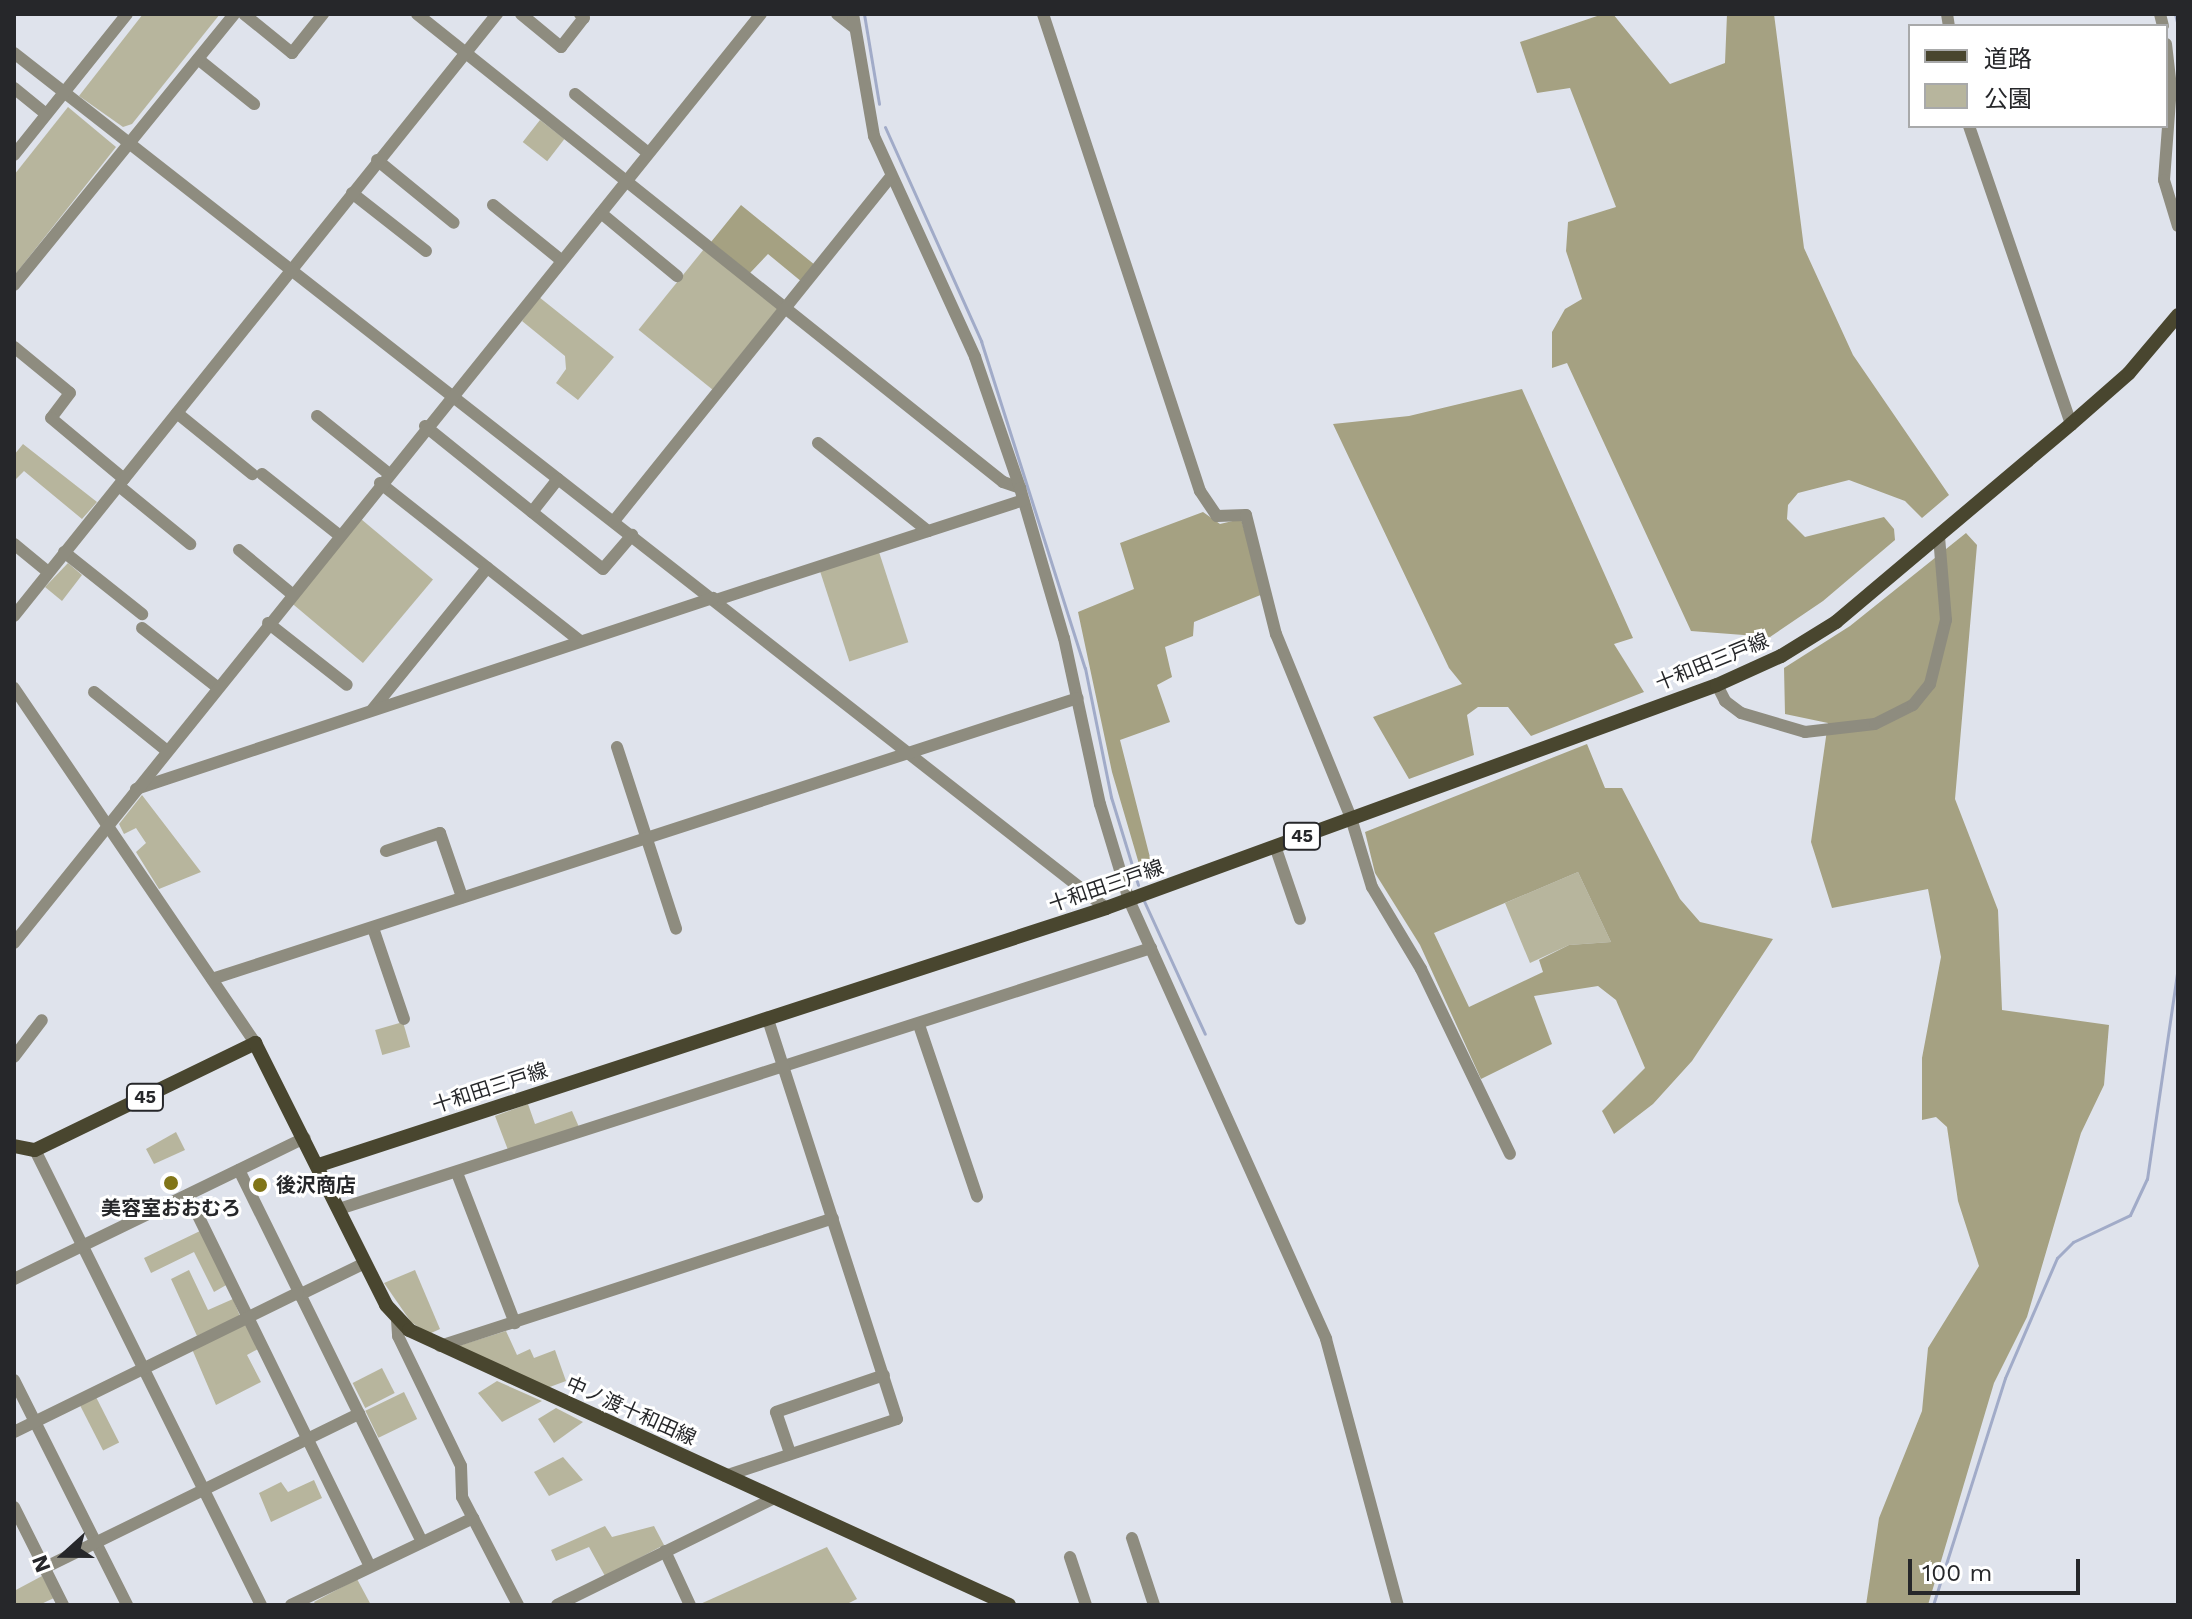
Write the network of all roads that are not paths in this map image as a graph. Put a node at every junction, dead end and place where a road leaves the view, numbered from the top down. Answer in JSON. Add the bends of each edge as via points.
{"nodes":[{"id":1,"x":127,"y":14,"type":"edge"},
{"id":2,"x":234,"y":14,"type":"edge"},
{"id":3,"x":244,"y":14,"type":"edge"},
{"id":4,"x":323,"y":14,"type":"edge"},
{"id":5,"x":417,"y":14,"type":"edge"},
{"id":6,"x":497,"y":14,"type":"edge"},
{"id":7,"x":521,"y":14,"type":"edge"},
{"id":8,"x":580,"y":14,"type":"edge"},
{"id":9,"x":761,"y":14,"type":"edge"},
{"id":10,"x":837,"y":14,"type":"edge"},
{"id":11,"x":853,"y":14,"type":"edge"},
{"id":12,"x":1043,"y":14,"type":"edge"},
{"id":13,"x":855,"y":28,"type":"junction"},
{"id":14,"x":14,"y":53,"type":"edge"},
{"id":15,"x":466,"y":53,"type":"junction"},
{"id":16,"x":198,"y":59,"type":"junction"},
{"id":17,"x":14,"y":88,"type":"edge"},
{"id":18,"x":64,"y":92,"type":"junction"},
{"id":19,"x":575,"y":94,"type":"dead end"},
{"id":20,"x":254,"y":104,"type":"dead end"},
{"id":21,"x":46,"y":114,"type":"junction"},
{"id":22,"x":1970,"y":128,"type":"edge"},
{"id":23,"x":2166,"y":128,"type":"edge"},
{"id":24,"x":128,"y":143,"type":"junction"},
{"id":25,"x":648,"y":153,"type":"junction"},
{"id":26,"x":14,"y":155,"type":"edge"},
{"id":27,"x":377,"y":160,"type":"junction"},
{"id":28,"x":891,"y":176,"type":"junction"},
{"id":29,"x":626,"y":181,"type":"junction"},
{"id":30,"x":352,"y":193,"type":"junction"},
{"id":31,"x":493,"y":205,"type":"dead end"},
{"id":32,"x":601,"y":213,"type":"junction"},
{"id":33,"x":454,"y":223,"type":"dead end"},
{"id":34,"x":2178,"y":226,"type":"edge"},
{"id":35,"x":426,"y":251,"type":"dead end"},
{"id":36,"x":561,"y":260,"type":"junction"},
{"id":37,"x":289,"y":270,"type":"junction"},
{"id":38,"x":677,"y":276,"type":"dead end"},
{"id":39,"x":14,"y":285,"type":"edge"},
{"id":40,"x":786,"y":307,"type":"junction"},
{"id":41,"x":2176,"y":323,"type":"edge"},
{"id":42,"x":14,"y":347,"type":"edge"},
{"id":43,"x":450,"y":395,"type":"junction"},
{"id":44,"x":177,"y":413,"type":"junction"},
{"id":45,"x":317,"y":416,"type":"dead end"},
{"id":46,"x":2071,"y":424,"type":"junction"},
{"id":47,"x":425,"y":426,"type":"junction"},
{"id":48,"x":818,"y":443,"type":"dead end"},
{"id":49,"x":384,"y":478,"type":"junction"},
{"id":50,"x":558,"y":479,"type":"junction"},
{"id":51,"x":121,"y":483,"type":"junction"},
{"id":52,"x":1021,"y":494,"type":"junction"},
{"id":53,"x":532,"y":512,"type":"junction"},
{"id":54,"x":614,"y":521,"type":"junction"},
{"id":55,"x":928,"y":531,"type":"junction"},
{"id":56,"x":339,"y":535,"type":"junction"},
{"id":57,"x":632,"y":535,"type":"junction"},
{"id":58,"x":1939,"y":537,"type":"junction"},
{"id":59,"x":14,"y":544,"type":"edge"},
{"id":60,"x":190,"y":544,"type":"dead end"},
{"id":61,"x":239,"y":550,"type":"dead end"},
{"id":62,"x":64,"y":552,"type":"junction"},
{"id":63,"x":487,"y":568,"type":"junction"},
{"id":64,"x":48,"y":572,"type":"junction"},
{"id":65,"x":292,"y":594,"type":"junction"},
{"id":66,"x":714,"y":599,"type":"junction"},
{"id":67,"x":142,"y":614,"type":"dead end"},
{"id":68,"x":14,"y":616,"type":"edge"},
{"id":69,"x":268,"y":623,"type":"junction"},
{"id":70,"x":142,"y":628,"type":"dead end"},
{"id":71,"x":580,"y":641,"type":"junction"},
{"id":72,"x":347,"y":685,"type":"dead end"},
{"id":73,"x":1717,"y":685,"type":"junction"},
{"id":74,"x":217,"y":687,"type":"junction"},
{"id":75,"x":14,"y":688,"type":"edge"},
{"id":76,"x":94,"y":692,"type":"dead end"},
{"id":77,"x":1078,"y":698,"type":"junction"},
{"id":78,"x":372,"y":710,"type":"junction"},
{"id":79,"x":617,"y":747,"type":"dead end"},
{"id":80,"x":167,"y":751,"type":"junction"},
{"id":81,"x":911,"y":752,"type":"junction"},
{"id":82,"x":136,"y":789,"type":"junction"},
{"id":83,"x":1351,"y":818,"type":"junction"},
{"id":84,"x":108,"y":825,"type":"junction"},
{"id":85,"x":646,"y":839,"type":"junction"},
{"id":86,"x":1275,"y":846,"type":"junction"},
{"id":87,"x":386,"y":851,"type":"dead end"},
{"id":88,"x":462,"y":897,"type":"junction"},
{"id":89,"x":1129,"y":900,"type":"junction"},
{"id":90,"x":1106,"y":908,"type":"junction"},
{"id":91,"x":1300,"y":919,"type":"dead end"},
{"id":92,"x":373,"y":928,"type":"junction"},
{"id":93,"x":676,"y":929,"type":"dead end"},
{"id":94,"x":14,"y":943,"type":"edge"},
{"id":95,"x":1151,"y":948,"type":"junction"},
{"id":96,"x":212,"y":979,"type":"junction"},
{"id":97,"x":767,"y":1017,"type":"junction"},
{"id":98,"x":404,"y":1019,"type":"dead end"},
{"id":99,"x":42,"y":1020,"type":"dead end"},
{"id":100,"x":919,"y":1025,"type":"junction"},
{"id":101,"x":255,"y":1043,"type":"junction"},
{"id":102,"x":14,"y":1057,"type":"edge"},
{"id":103,"x":783,"y":1067,"type":"junction"},
{"id":104,"x":305,"y":1138,"type":"junction"},
{"id":105,"x":14,"y":1146,"type":"edge"},
{"id":106,"x":35,"y":1150,"type":"junction"},
{"id":107,"x":1510,"y":1154,"type":"dead end"},
{"id":108,"x":319,"y":1165,"type":"junction"},
{"id":109,"x":239,"y":1170,"type":"junction"},
{"id":110,"x":457,"y":1173,"type":"junction"},
{"id":111,"x":188,"y":1195,"type":"junction"},
{"id":112,"x":977,"y":1196,"type":"dead end"},
{"id":113,"x":339,"y":1209,"type":"junction"},
{"id":114,"x":833,"y":1218,"type":"junction"},
{"id":115,"x":82,"y":1246,"type":"junction"},
{"id":116,"x":365,"y":1263,"type":"junction"},
{"id":117,"x":14,"y":1279,"type":"edge"},
{"id":118,"x":299,"y":1294,"type":"junction"},
{"id":119,"x":247,"y":1317,"type":"junction"},
{"id":120,"x":397,"y":1320,"type":"junction"},
{"id":121,"x":515,"y":1323,"type":"junction"},
{"id":122,"x":440,"y":1346,"type":"junction"},
{"id":123,"x":142,"y":1369,"type":"junction"},
{"id":124,"x":884,"y":1375,"type":"junction"},
{"id":125,"x":14,"y":1380,"type":"edge"},
{"id":126,"x":359,"y":1414,"type":"junction"},
{"id":127,"x":35,"y":1422,"type":"junction"},
{"id":128,"x":14,"y":1432,"type":"edge"},
{"id":129,"x":307,"y":1440,"type":"junction"},
{"id":130,"x":790,"y":1453,"type":"junction"},
{"id":131,"x":725,"y":1476,"type":"junction"},
{"id":132,"x":202,"y":1490,"type":"junction"},
{"id":133,"x":774,"y":1498,"type":"junction"},
{"id":134,"x":14,"y":1507,"type":"edge"},
{"id":135,"x":473,"y":1518,"type":"junction"},
{"id":136,"x":1132,"y":1538,"type":"dead end"},
{"id":137,"x":421,"y":1540,"type":"junction"},
{"id":138,"x":95,"y":1543,"type":"junction"},
{"id":139,"x":665,"y":1551,"type":"junction"},
{"id":140,"x":1070,"y":1557,"type":"dead end"},
{"id":141,"x":370,"y":1566,"type":"junction"},
{"id":142,"x":44,"y":1568,"type":"junction"},
{"id":143,"x":58,"y":1603,"type":"edge"},
{"id":144,"x":127,"y":1605,"type":"edge"},
{"id":145,"x":261,"y":1605,"type":"edge"},
{"id":146,"x":291,"y":1605,"type":"edge"},
{"id":147,"x":518,"y":1605,"type":"edge"},
{"id":148,"x":557,"y":1605,"type":"edge"},
{"id":149,"x":690,"y":1605,"type":"edge"},
{"id":150,"x":1009,"y":1605,"type":"edge"},
{"id":151,"x":1086,"y":1605,"type":"edge"},
{"id":152,"x":1154,"y":1605,"type":"edge"},
{"id":153,"x":1398,"y":1605,"type":"edge"}],
"edges":[{"from":1,"to":18,"type":"street"},
{"from":2,"to":16,"type":"street"},
{"from":3,"to":4,"type":"street","via":[[292,53]]},
{"from":5,"to":15,"type":"street"},
{"from":6,"to":15,"type":"street"},
{"from":7,"to":8,"type":"street","via":[[561,47],[584,18]]},
{"from":9,"to":25,"type":"street"},
{"from":10,"to":13,"type":"street"},
{"from":11,"to":13,"type":"street"},
{"from":12,"to":83,"type":"street","via":[[1200,491],[1217,516],[1246,515],[1276,634]]},
{"from":13,"to":28,"type":"street","via":[[870,120]]},
{"from":14,"to":18,"type":"street"},
{"from":15,"to":27,"type":"street"},
{"from":15,"to":29,"type":"street"},
{"from":16,"to":20,"type":"street"},
{"from":16,"to":24,"type":"street"},
{"from":17,"to":21,"type":"street"},
{"from":18,"to":21,"type":"street"},
{"from":18,"to":24,"type":"street"},
{"from":19,"to":25,"type":"street"},
{"from":21,"to":26,"type":"street"},
{"from":22,"to":46,"type":"street"},
{"from":23,"to":34,"type":"street","via":[[2164,180]]},
{"from":24,"to":37,"type":"street"},
{"from":24,"to":39,"type":"street"},
{"from":25,"to":29,"type":"street"},
{"from":27,"to":30,"type":"street"},
{"from":27,"to":33,"type":"street"},
{"from":28,"to":40,"type":"street"},
{"from":28,"to":52,"type":"street","via":[[971,345]]},
{"from":29,"to":32,"type":"street"},
{"from":29,"to":40,"type":"street"},
{"from":30,"to":35,"type":"street"},
{"from":30,"to":37,"type":"street"},
{"from":31,"to":36,"type":"street"},
{"from":32,"to":36,"type":"street"},
{"from":32,"to":38,"type":"street"},
{"from":36,"to":43,"type":"street"},
{"from":37,"to":43,"type":"street"},
{"from":37,"to":44,"type":"street"},
{"from":40,"to":52,"type":"street"},
{"from":40,"to":54,"type":"street"},
{"from":41,"to":46,"type":"main road","name":"十和田三戸線","number":"45"},
{"from":42,"to":51,"type":"street","via":[[70,393],[51,418]]},
{"from":43,"to":47,"type":"street"},
{"from":43,"to":50,"type":"street"},
{"from":44,"to":51,"type":"street"},
{"from":44,"to":56,"type":"street"},
{"from":45,"to":49,"type":"street"},
{"from":46,"to":58,"type":"main road","name":"十和田三戸線","number":"45"},
{"from":47,"to":49,"type":"street"},
{"from":47,"to":53,"type":"street"},
{"from":48,"to":55,"type":"street"},
{"from":49,"to":56,"type":"street"},
{"from":49,"to":63,"type":"street"},
{"from":50,"to":53,"type":"street"},
{"from":50,"to":54,"type":"street"},
{"from":51,"to":60,"type":"street"},
{"from":51,"to":62,"type":"street"},
{"from":52,"to":55,"type":"street"},
{"from":52,"to":77,"type":"street"},
{"from":53,"to":57,"type":"street","via":[[603,569]]},
{"from":54,"to":57,"type":"street"},
{"from":55,"to":66,"type":"street"},
{"from":56,"to":65,"type":"street"},
{"from":57,"to":66,"type":"street"},
{"from":58,"to":73,"type":"main road","name":"十和田三戸線","number":"45","via":[[1836,622],[1781,656]]},
{"from":58,"to":73,"type":"street","via":[[1946,620],[1930,684],[1913,705],[1875,724],[1805,732],[1741,713],[1725,701]]},
{"from":59,"to":64,"type":"street"},
{"from":61,"to":65,"type":"street"},
{"from":62,"to":64,"type":"street"},
{"from":62,"to":67,"type":"street"},
{"from":63,"to":71,"type":"street"},
{"from":63,"to":78,"type":"street"},
{"from":64,"to":68,"type":"street"},
{"from":65,"to":69,"type":"street"},
{"from":66,"to":71,"type":"street"},
{"from":66,"to":81,"type":"street"},
{"from":69,"to":72,"type":"street"},
{"from":69,"to":74,"type":"street"},
{"from":70,"to":74,"type":"street"},
{"from":71,"to":78,"type":"street"},
{"from":73,"to":83,"type":"main road","name":"十和田三戸線","number":"45"},
{"from":74,"to":80,"type":"street"},
{"from":75,"to":84,"type":"street"},
{"from":76,"to":80,"type":"street"},
{"from":77,"to":81,"type":"street"},
{"from":77,"to":89,"type":"street","via":[[1100,804]]},
{"from":78,"to":82,"type":"street"},
{"from":79,"to":85,"type":"street"},
{"from":80,"to":82,"type":"street"},
{"from":81,"to":85,"type":"street"},
{"from":81,"to":90,"type":"street"},
{"from":82,"to":84,"type":"street"},
{"from":83,"to":86,"type":"main road","name":"十和田三戸線","number":"45"},
{"from":83,"to":107,"type":"street","via":[[1372,887],[1421,969]]},
{"from":84,"to":94,"type":"street"},
{"from":84,"to":96,"type":"street"},
{"from":85,"to":88,"type":"street"},
{"from":85,"to":93,"type":"street"},
{"from":86,"to":89,"type":"main road","name":"十和田三戸線","number":"45"},
{"from":86,"to":91,"type":"street"},
{"from":87,"to":88,"type":"street","via":[[440,833]]},
{"from":88,"to":92,"type":"street"},
{"from":89,"to":90,"type":"main road","name":"十和田三戸線","number":"45"},
{"from":89,"to":95,"type":"street"},
{"from":90,"to":97,"type":"main road","name":"十和田三戸線","number":"45"},
{"from":92,"to":96,"type":"street"},
{"from":92,"to":98,"type":"street"},
{"from":95,"to":100,"type":"street"},
{"from":95,"to":153,"type":"street","via":[[1326,1339]]},
{"from":96,"to":101,"type":"street"},
{"from":97,"to":103,"type":"street"},
{"from":97,"to":108,"type":"main road","name":"十和田三戸線","number":"45"},
{"from":99,"to":102,"type":"street"},
{"from":100,"to":103,"type":"street"},
{"from":100,"to":112,"type":"street"},
{"from":101,"to":104,"type":"main road"},
{"from":101,"to":106,"type":"main road","number":"45"},
{"from":103,"to":110,"type":"street"},
{"from":103,"to":114,"type":"street"},
{"from":104,"to":108,"type":"main road"},
{"from":104,"to":109,"type":"street"},
{"from":105,"to":106,"type":"main road"},
{"from":106,"to":115,"type":"street"},
{"from":108,"to":113,"type":"main road","name":"中ノ渡十和田線"},
{"from":109,"to":111,"type":"street"},
{"from":109,"to":118,"type":"street"},
{"from":110,"to":113,"type":"street"},
{"from":110,"to":121,"type":"street"},
{"from":111,"to":115,"type":"street"},
{"from":111,"to":119,"type":"street"},
{"from":113,"to":116,"type":"main road","name":"中ノ渡十和田線"},
{"from":114,"to":121,"type":"street"},
{"from":114,"to":124,"type":"street"},
{"from":115,"to":117,"type":"street"},
{"from":115,"to":123,"type":"street"},
{"from":116,"to":118,"type":"street"},
{"from":116,"to":120,"type":"main road","name":"中ノ渡十和田線"},
{"from":118,"to":119,"type":"street"},
{"from":118,"to":126,"type":"street"},
{"from":119,"to":123,"type":"street"},
{"from":119,"to":129,"type":"street"},
{"from":120,"to":122,"type":"main road","name":"中ノ渡十和田線"},
{"from":120,"to":135,"type":"street","via":[[398,1336],[461,1466],[462,1497]]},
{"from":121,"to":122,"type":"street"},
{"from":122,"to":131,"type":"main road","name":"中ノ渡十和田線"},
{"from":123,"to":127,"type":"street"},
{"from":123,"to":132,"type":"street"},
{"from":124,"to":130,"type":"street","via":[[776,1412]]},
{"from":124,"to":130,"type":"street","via":[[897,1419]]},
{"from":125,"to":127,"type":"street"},
{"from":126,"to":129,"type":"street"},
{"from":126,"to":137,"type":"street"},
{"from":127,"to":128,"type":"street"},
{"from":127,"to":138,"type":"street"},
{"from":129,"to":132,"type":"street"},
{"from":129,"to":141,"type":"street"},
{"from":130,"to":131,"type":"street"},
{"from":131,"to":133,"type":"main road","name":"中ノ渡十和田線"},
{"from":132,"to":138,"type":"street"},
{"from":132,"to":145,"type":"street"},
{"from":133,"to":139,"type":"street"},
{"from":133,"to":150,"type":"main road","name":"中ノ渡十和田線"},
{"from":134,"to":142,"type":"street"},
{"from":135,"to":137,"type":"street"},
{"from":135,"to":147,"type":"street"},
{"from":136,"to":152,"type":"street"},
{"from":137,"to":141,"type":"street"},
{"from":138,"to":142,"type":"street"},
{"from":138,"to":144,"type":"street"},
{"from":139,"to":148,"type":"street"},
{"from":139,"to":149,"type":"street"},
{"from":140,"to":151,"type":"street"},
{"from":141,"to":146,"type":"street"},
{"from":142,"to":143,"type":"street"}]}
